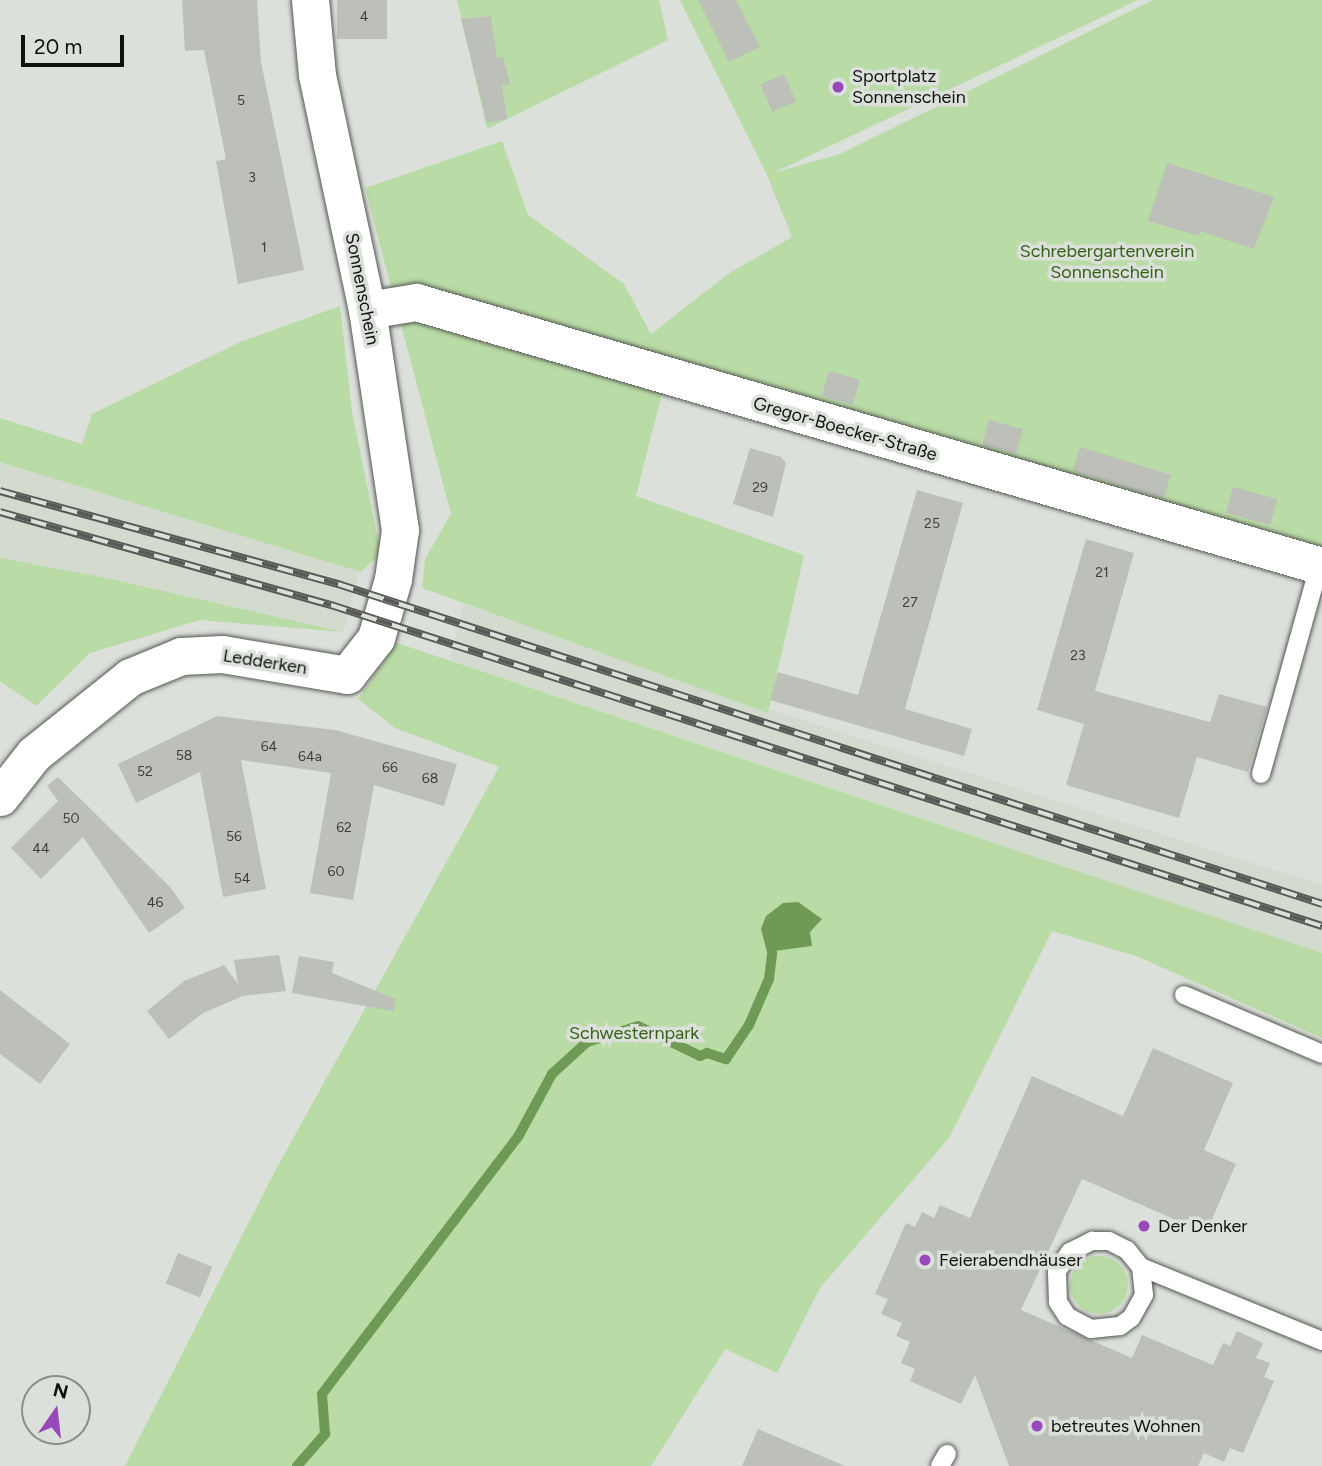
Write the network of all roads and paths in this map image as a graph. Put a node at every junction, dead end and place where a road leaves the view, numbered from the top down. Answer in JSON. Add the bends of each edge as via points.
{"nodes":[{"id":1,"x":310,"y":0,"type":"edge"},
{"id":2,"x":368,"y":310,"type":"junction"},
{"id":3,"x":1321,"y":566,"type":"edge"},
{"id":4,"x":393,"y":579,"type":"joint"},
{"id":5,"x":1261,"y":774,"type":"dead end"},
{"id":6,"x":0,"y":797,"type":"edge"},
{"id":7,"x":1184,"y":995,"type":"dead end"},
{"id":8,"x":1322,"y":1054,"type":"edge"},
{"id":9,"x":1141,"y":1267,"type":"junction"},
{"id":10,"x":1322,"y":1341,"type":"edge"}],
"edges":[{"from":1,"to":2,"type":"street","name":"Sonnenschein","via":[[317,75]]},
{"from":2,"to":3,"type":"street","name":"Gregor-Boecker-Straße","via":[[416,302]]},
{"from":2,"to":4,"type":"street","name":"Sonnenschein","via":[[400,530]]},
{"from":3,"to":5,"type":"lane"},
{"from":4,"to":6,"type":"street","name":"Ledderken","via":[[376,638],[347,675],[222,654],[181,656],[130,677],[34,754]]},
{"from":7,"to":8,"type":"lane"},
{"from":9,"to":9,"type":"lane","via":[[1144,1295],[1131,1318],[1120,1326],[1091,1329],[1067,1316],[1058,1302],[1057,1271],[1081,1245],[1115,1243]]},
{"from":9,"to":10,"type":"lane"}]}
